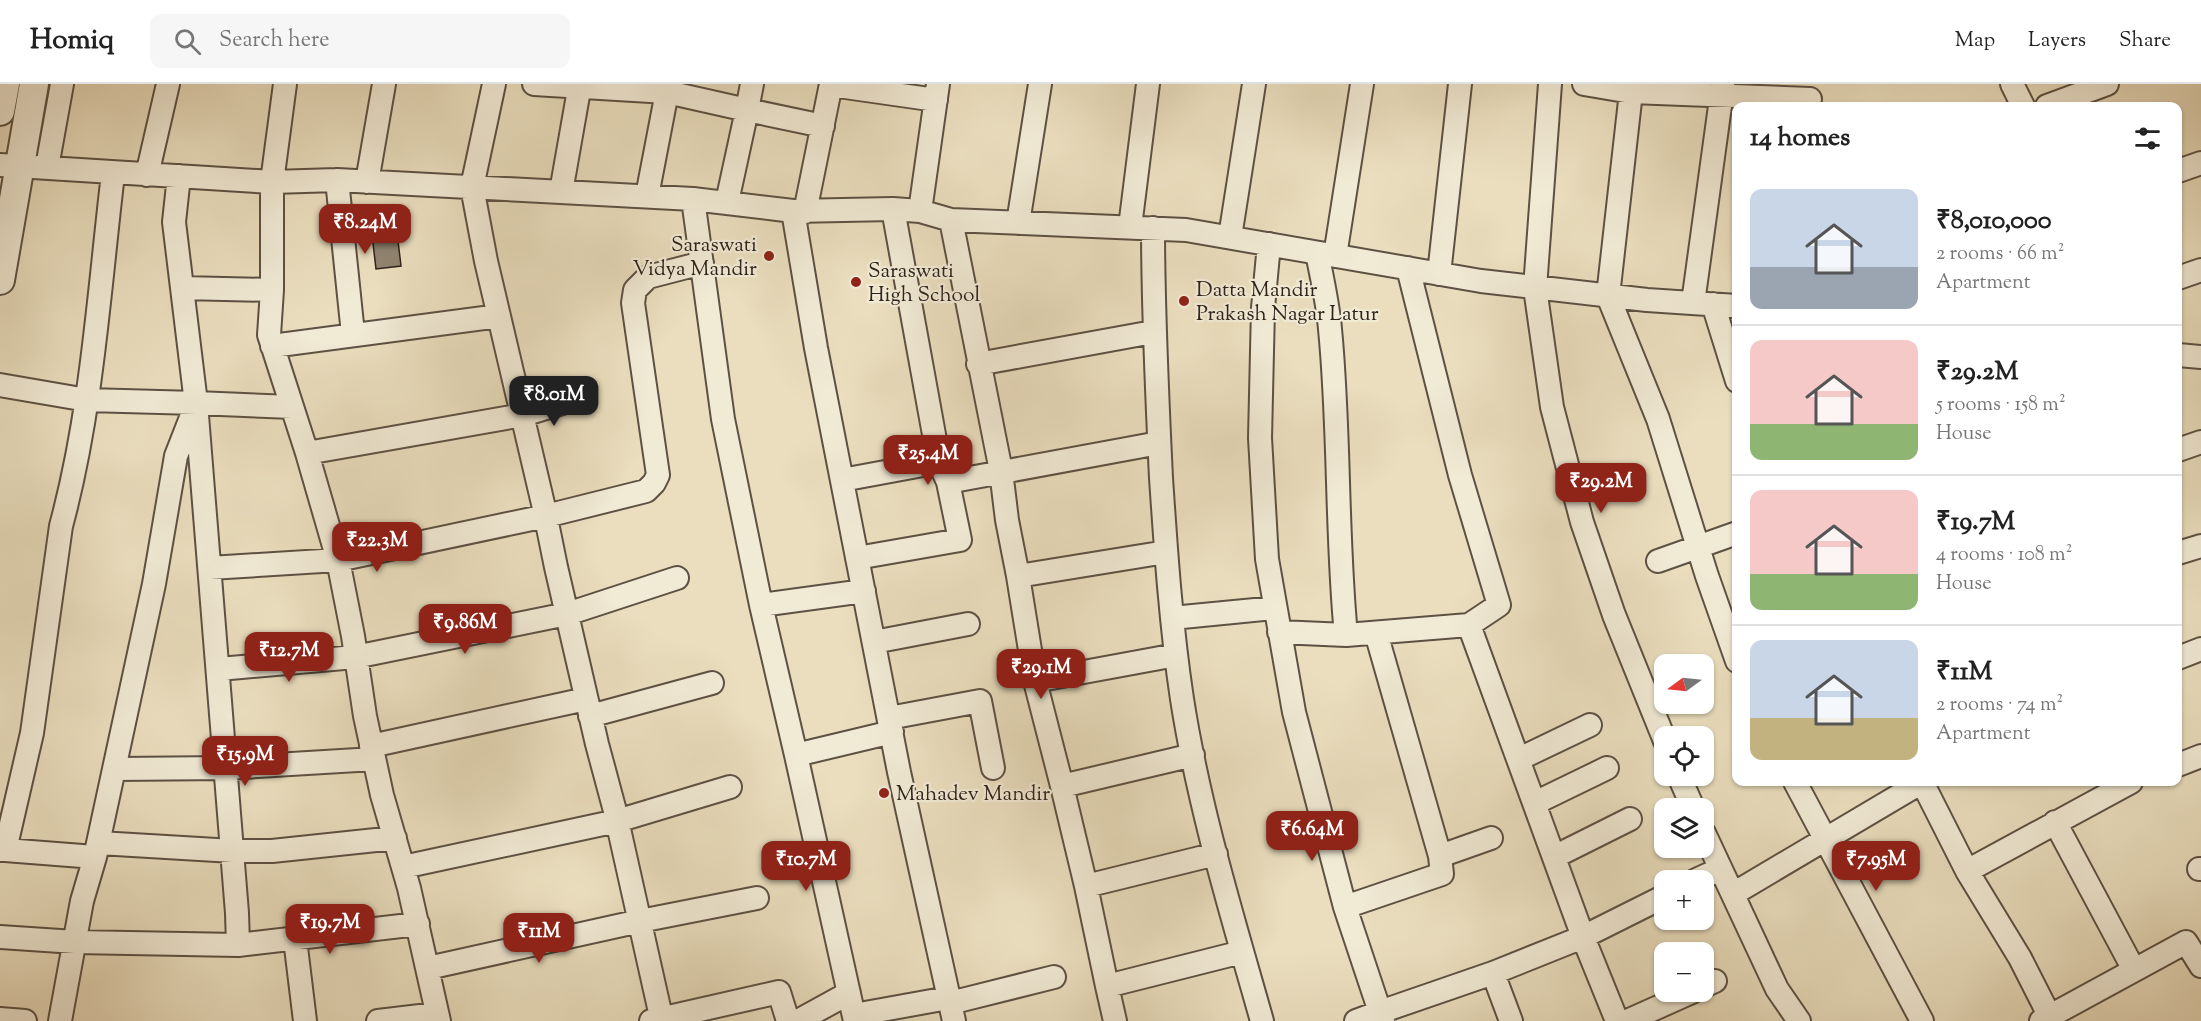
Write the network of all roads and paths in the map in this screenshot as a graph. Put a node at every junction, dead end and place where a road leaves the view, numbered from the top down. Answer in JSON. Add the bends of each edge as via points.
{"nodes":[{"id":1,"x":4,"y":84,"type":"edge"},
{"id":2,"x":34,"y":84,"type":"edge"},
{"id":3,"x":62,"y":84,"type":"edge"},
{"id":4,"x":168,"y":84,"type":"edge"},
{"id":5,"x":285,"y":84,"type":"edge"},
{"id":6,"x":384,"y":84,"type":"edge"},
{"id":7,"x":494,"y":84,"type":"edge"},
{"id":8,"x":534,"y":84,"type":"edge"},
{"id":9,"x":752,"y":84,"type":"edge"},
{"id":10,"x":831,"y":84,"type":"edge"},
{"id":11,"x":1040,"y":84,"type":"edge"},
{"id":12,"x":1148,"y":84,"type":"edge"},
{"id":13,"x":1254,"y":84,"type":"edge"},
{"id":14,"x":1362,"y":84,"type":"edge"},
{"id":15,"x":1460,"y":84,"type":"edge"},
{"id":16,"x":1550,"y":84,"type":"edge"},
{"id":17,"x":1584,"y":84,"type":"edge"},
{"id":18,"x":2012,"y":84,"type":"edge"},
{"id":19,"x":2107,"y":84,"type":"edge"},
{"id":20,"x":580,"y":85,"type":"edge"},
{"id":21,"x":668,"y":88,"type":"edge"},
{"id":22,"x":1632,"y":88,"type":"edge"},
{"id":23,"x":1722,"y":90,"type":"edge"},
{"id":24,"x":937,"y":92,"type":"edge"},
{"id":25,"x":1811,"y":96,"type":"edge"},
{"id":26,"x":2021,"y":102,"type":"edge"},
{"id":27,"x":2058,"y":102,"type":"edge"},
{"id":28,"x":0,"y":111,"type":"edge"},
{"id":29,"x":747,"y":111,"type":"junction"},
{"id":30,"x":823,"y":126,"type":"junction"},
{"id":31,"x":2201,"y":163,"type":"edge"},
{"id":32,"x":22,"y":166,"type":"edge"},
{"id":33,"x":2182,"y":170,"type":"edge"},
{"id":34,"x":113,"y":174,"type":"junction"},
{"id":35,"x":147,"y":175,"type":"junction"},
{"id":36,"x":179,"y":176,"type":"junction"},
{"id":37,"x":337,"y":180,"type":"junction"},
{"id":38,"x":272,"y":182,"type":"junction"},
{"id":39,"x":367,"y":182,"type":"junction"},
{"id":40,"x":472,"y":187,"type":"junction"},
{"id":41,"x":561,"y":192,"type":"junction"},
{"id":42,"x":647,"y":196,"type":"junction"},
{"id":43,"x":693,"y":199,"type":"junction"},
{"id":44,"x":727,"y":202,"type":"junction"},
{"id":45,"x":893,"y":209,"type":"junction"},
{"id":46,"x":920,"y":211,"type":"junction"},
{"id":47,"x":799,"y":212,"type":"junction"},
{"id":48,"x":951,"y":220,"type":"junction"},
{"id":49,"x":1018,"y":223,"type":"junction"},
{"id":50,"x":1130,"y":228,"type":"junction"},
{"id":51,"x":1153,"y":228,"type":"junction"},
{"id":52,"x":1230,"y":237,"type":"junction"},
{"id":53,"x":1269,"y":244,"type":"junction"},
{"id":54,"x":1326,"y":254,"type":"junction"},
{"id":55,"x":702,"y":263,"type":"junction"},
{"id":56,"x":1408,"y":268,"type":"junction"},
{"id":57,"x":2201,"y":270,"type":"edge"},
{"id":58,"x":1439,"y":274,"type":"junction"},
{"id":59,"x":2182,"y":277,"type":"edge"},
{"id":60,"x":0,"y":280,"type":"edge"},
{"id":61,"x":182,"y":288,"type":"junction"},
{"id":62,"x":1535,"y":288,"type":"junction"},
{"id":63,"x":272,"y":290,"type":"junction"},
{"id":64,"x":1608,"y":296,"type":"junction"},
{"id":65,"x":1703,"y":304,"type":"junction"},
{"id":66,"x":1732,"y":306,"type":"edge"},
{"id":67,"x":499,"y":316,"type":"junction"},
{"id":68,"x":1153,"y":332,"type":"junction"},
{"id":69,"x":353,"y":334,"type":"junction"},
{"id":70,"x":272,"y":346,"type":"junction"},
{"id":71,"x":2182,"y":355,"type":"edge"},
{"id":72,"x":2201,"y":357,"type":"edge"},
{"id":73,"x":978,"y":364,"type":"junction"},
{"id":74,"x":1732,"y":370,"type":"edge"},
{"id":75,"x":0,"y":385,"type":"edge"},
{"id":76,"x":575,"y":399,"type":"dead end"},
{"id":77,"x":87,"y":400,"type":"junction"},
{"id":78,"x":196,"y":403,"type":"junction"},
{"id":79,"x":292,"y":406,"type":"junction"},
{"id":80,"x":523,"y":415,"type":"junction"},
{"id":81,"x":1159,"y":442,"type":"junction"},
{"id":82,"x":2201,"y":442,"type":"edge"},
{"id":83,"x":2182,"y":449,"type":"edge"},
{"id":84,"x":307,"y":453,"type":"junction"},
{"id":85,"x":1000,"y":471,"type":"junction"},
{"id":86,"x":944,"y":472,"type":"junction"},
{"id":87,"x":842,"y":480,"type":"junction"},
{"id":88,"x":546,"y":516,"type":"junction"},
{"id":89,"x":1732,"y":535,"type":"edge"},
{"id":90,"x":2201,"y":546,"type":"edge"},
{"id":91,"x":1698,"y":547,"type":"junction"},
{"id":92,"x":1166,"y":552,"type":"junction"},
{"id":93,"x":2182,"y":553,"type":"edge"},
{"id":94,"x":857,"y":558,"type":"junction"},
{"id":95,"x":338,"y":560,"type":"junction"},
{"id":96,"x":1658,"y":561,"type":"dead end"},
{"id":97,"x":210,"y":568,"type":"junction"},
{"id":98,"x":1018,"y":576,"type":"junction"},
{"id":99,"x":677,"y":578,"type":"dead end"},
{"id":100,"x":864,"y":591,"type":"junction"},
{"id":101,"x":761,"y":605,"type":"junction"},
{"id":102,"x":1275,"y":608,"type":"junction"},
{"id":103,"x":567,"y":614,"type":"junction"},
{"id":104,"x":1172,"y":618,"type":"junction"},
{"id":105,"x":968,"y":624,"type":"dead end"},
{"id":106,"x":1469,"y":625,"type":"junction"},
{"id":107,"x":1279,"y":632,"type":"junction"},
{"id":108,"x":1376,"y":633,"type":"junction"},
{"id":109,"x":1346,"y":635,"type":"junction"},
{"id":110,"x":1732,"y":640,"type":"edge"},
{"id":111,"x":874,"y":642,"type":"junction"},
{"id":112,"x":2201,"y":650,"type":"edge"},
{"id":113,"x":1176,"y":655,"type":"junction"},
{"id":114,"x":355,"y":657,"type":"junction"},
{"id":115,"x":2182,"y":657,"type":"edge"},
{"id":116,"x":219,"y":669,"type":"junction"},
{"id":117,"x":1035,"y":681,"type":"junction"},
{"id":118,"x":712,"y":683,"type":"dead end"},
{"id":119,"x":588,"y":707,"type":"junction"},
{"id":120,"x":890,"y":725,"type":"junction"},
{"id":121,"x":1590,"y":725,"type":"dead end"},
{"id":122,"x":1659,"y":726,"type":"edge"},
{"id":123,"x":373,"y":753,"type":"junction"},
{"id":124,"x":796,"y":755,"type":"junction"},
{"id":125,"x":1193,"y":755,"type":"junction"},
{"id":126,"x":2201,"y":756,"type":"edge"},
{"id":127,"x":1519,"y":759,"type":"junction"},
{"id":128,"x":2182,"y":763,"type":"edge"},
{"id":129,"x":227,"y":768,"type":"junction"},
{"id":130,"x":993,"y":768,"type":"dead end"},
{"id":131,"x":1607,"y":768,"type":"dead end"},
{"id":132,"x":115,"y":769,"type":"junction"},
{"id":133,"x":1062,"y":786,"type":"junction"},
{"id":134,"x":1797,"y":786,"type":"edge"},
{"id":135,"x":1915,"y":786,"type":"edge"},
{"id":136,"x":1924,"y":786,"type":"edge"},
{"id":137,"x":2123,"y":786,"type":"edge"},
{"id":138,"x":730,"y":787,"type":"dead end"},
{"id":139,"x":1535,"y":803,"type":"junction"},
{"id":140,"x":1630,"y":819,"type":"dead end"},
{"id":141,"x":617,"y":821,"type":"junction"},
{"id":142,"x":2055,"y":822,"type":"junction"},
{"id":143,"x":395,"y":838,"type":"junction"},
{"id":144,"x":1491,"y":838,"type":"dead end"},
{"id":145,"x":1825,"y":839,"type":"junction"},
{"id":146,"x":3,"y":850,"type":"edge"},
{"id":147,"x":97,"y":850,"type":"junction"},
{"id":148,"x":233,"y":851,"type":"junction"},
{"id":149,"x":1216,"y":854,"type":"junction"},
{"id":150,"x":1714,"y":855,"type":"edge"},
{"id":151,"x":1440,"y":856,"type":"junction"},
{"id":152,"x":1554,"y":857,"type":"junction"},
{"id":153,"x":403,"y":867,"type":"junction"},
{"id":154,"x":1720,"y":868,"type":"junction"},
{"id":155,"x":1714,"y":871,"type":"edge"},
{"id":156,"x":1967,"y":871,"type":"junction"},
{"id":157,"x":1086,"y":886,"type":"junction"},
{"id":158,"x":1733,"y":894,"type":"junction"},
{"id":159,"x":758,"y":898,"type":"dead end"},
{"id":160,"x":1654,"y":902,"type":"edge"},
{"id":161,"x":1345,"y":907,"type":"junction"},
{"id":162,"x":640,"y":921,"type":"junction"},
{"id":163,"x":418,"y":924,"type":"junction"},
{"id":164,"x":0,"y":937,"type":"edge"},
{"id":165,"x":1583,"y":937,"type":"junction"},
{"id":166,"x":295,"y":939,"type":"junction"},
{"id":167,"x":75,"y":942,"type":"junction"},
{"id":168,"x":238,"y":945,"type":"junction"},
{"id":169,"x":1242,"y":952,"type":"junction"},
{"id":170,"x":2200,"y":964,"type":"edge"},
{"id":171,"x":428,"y":968,"type":"junction"},
{"id":172,"x":2134,"y":970,"type":"junction"},
{"id":173,"x":1493,"y":974,"type":"junction"},
{"id":174,"x":1054,"y":977,"type":"dead end"},
{"id":175,"x":1107,"y":986,"type":"junction"},
{"id":176,"x":849,"y":993,"type":"junction"},
{"id":177,"x":1670,"y":1002,"type":"edge"},
{"id":178,"x":950,"y":1007,"type":"edge"},
{"id":179,"x":438,"y":1017,"type":"edge"},
{"id":180,"x":1382,"y":1017,"type":"edge"},
{"id":181,"x":0,"y":1018,"type":"edge"},
{"id":182,"x":854,"y":1018,"type":"edge"},
{"id":183,"x":2048,"y":1019,"type":"edge"},
{"id":184,"x":658,"y":1020,"type":"edge"},
{"id":185,"x":25,"y":1021,"type":"edge"},
{"id":186,"x":60,"y":1021,"type":"edge"},
{"id":187,"x":305,"y":1021,"type":"edge"},
{"id":188,"x":378,"y":1021,"type":"edge"},
{"id":189,"x":788,"y":1021,"type":"edge"},
{"id":190,"x":798,"y":1021,"type":"edge"},
{"id":191,"x":1115,"y":1021,"type":"edge"},
{"id":192,"x":1262,"y":1021,"type":"edge"},
{"id":193,"x":1356,"y":1021,"type":"edge"},
{"id":194,"x":1511,"y":1021,"type":"edge"},
{"id":195,"x":1617,"y":1021,"type":"edge"},
{"id":196,"x":1627,"y":1021,"type":"edge"},
{"id":197,"x":1799,"y":1021,"type":"edge"},
{"id":198,"x":1922,"y":1021,"type":"edge"}],
"edges":[{"from":1,"to":28,"type":"street"},
{"from":2,"to":32,"type":"street"},
{"from":3,"to":32,"type":"street"},
{"from":4,"to":35,"type":"street"},
{"from":5,"to":38,"type":"street"},
{"from":6,"to":39,"type":"street"},
{"from":7,"to":40,"type":"street"},
{"from":8,"to":20,"type":"street"},
{"from":9,"to":29,"type":"street"},
{"from":10,"to":24,"type":"street"},
{"from":10,"to":30,"type":"street"},
{"from":11,"to":49,"type":"street"},
{"from":12,"to":50,"type":"street"},
{"from":13,"to":52,"type":"street"},
{"from":14,"to":54,"type":"street"},
{"from":15,"to":58,"type":"street"},
{"from":16,"to":62,"type":"street"},
{"from":17,"to":22,"type":"street"},
{"from":18,"to":26,"type":"street"},
{"from":19,"to":27,"type":"street"},
{"from":20,"to":21,"type":"street"},
{"from":20,"to":41,"type":"street"},
{"from":21,"to":29,"type":"street"},
{"from":21,"to":42,"type":"street"},
{"from":22,"to":23,"type":"street"},
{"from":22,"to":64,"type":"street"},
{"from":23,"to":25,"type":"street"},
{"from":23,"to":65,"type":"street"},
{"from":24,"to":46,"type":"street"},
{"from":29,"to":30,"type":"street"},
{"from":29,"to":44,"type":"street"},
{"from":30,"to":47,"type":"street"},
{"from":31,"to":33,"type":"street"},
{"from":32,"to":34,"type":"street"},
{"from":32,"to":60,"type":"street"},
{"from":34,"to":35,"type":"street"},
{"from":34,"to":77,"type":"street"},
{"from":35,"to":36,"type":"street"},
{"from":36,"to":38,"type":"street"},
{"from":36,"to":61,"type":"street","via":[[174,222]]},
{"from":37,"to":38,"type":"street"},
{"from":37,"to":39,"type":"street"},
{"from":37,"to":69,"type":"street"},
{"from":38,"to":63,"type":"street"},
{"from":39,"to":40,"type":"street"},
{"from":40,"to":41,"type":"street"},
{"from":40,"to":67,"type":"street"},
{"from":41,"to":42,"type":"street"},
{"from":42,"to":43,"type":"street"},
{"from":43,"to":44,"type":"street"},
{"from":43,"to":55,"type":"street"},
{"from":44,"to":47,"type":"street"},
{"from":45,"to":46,"type":"street"},
{"from":45,"to":47,"type":"street"},
{"from":45,"to":86,"type":"street"},
{"from":46,"to":48,"type":"street"},
{"from":47,"to":87,"type":"street","via":[[816,348]]},
{"from":48,"to":49,"type":"street"},
{"from":48,"to":73,"type":"street"},
{"from":49,"to":50,"type":"street"},
{"from":50,"to":51,"type":"street"},
{"from":51,"to":52,"type":"street"},
{"from":51,"to":68,"type":"street"},
{"from":52,"to":53,"type":"street"},
{"from":53,"to":54,"type":"street"},
{"from":53,"to":102,"type":"street","via":[[1263,308],[1260,438],[1267,559]]},
{"from":54,"to":56,"type":"street"},
{"from":54,"to":109,"type":"street"},
{"from":55,"to":88,"type":"street","via":[[648,277],[635,290],[633,303],[657,463],[654,483],[646,491]]},
{"from":55,"to":101,"type":"street","via":[[723,419]]},
{"from":56,"to":58,"type":"street"},
{"from":56,"to":106,"type":"street","via":[[1460,475],[1499,605]]},
{"from":57,"to":59,"type":"street"},
{"from":58,"to":62,"type":"street"},
{"from":61,"to":63,"type":"street"},
{"from":61,"to":78,"type":"street"},
{"from":62,"to":64,"type":"street"},
{"from":62,"to":122,"type":"street","via":[[1552,407],[1582,522]]},
{"from":63,"to":70,"type":"street"},
{"from":64,"to":65,"type":"street"},
{"from":64,"to":91,"type":"street","via":[[1658,419]]},
{"from":65,"to":66,"type":"street"},
{"from":65,"to":74,"type":"street"},
{"from":67,"to":69,"type":"street"},
{"from":67,"to":80,"type":"street"},
{"from":68,"to":73,"type":"street"},
{"from":68,"to":81,"type":"street"},
{"from":69,"to":70,"type":"street"},
{"from":70,"to":79,"type":"street"},
{"from":71,"to":72,"type":"street"},
{"from":73,"to":85,"type":"street"},
{"from":75,"to":77,"type":"street"},
{"from":76,"to":80,"type":"street"},
{"from":77,"to":78,"type":"street"},
{"from":77,"to":146,"type":"street","via":[[61,526],[32,733]]},
{"from":78,"to":79,"type":"street"},
{"from":78,"to":97,"type":"street"},
{"from":78,"to":132,"type":"street","via":[[176,456]]},
{"from":79,"to":84,"type":"street"},
{"from":80,"to":84,"type":"street"},
{"from":80,"to":88,"type":"street"},
{"from":81,"to":85,"type":"street"},
{"from":81,"to":92,"type":"street"},
{"from":82,"to":83,"type":"street"},
{"from":84,"to":95,"type":"street"},
{"from":85,"to":86,"type":"street"},
{"from":85,"to":98,"type":"street"},
{"from":86,"to":87,"type":"street"},
{"from":86,"to":94,"type":"street","via":[[960,540]]},
{"from":87,"to":94,"type":"street"},
{"from":88,"to":95,"type":"street"},
{"from":88,"to":103,"type":"street"},
{"from":89,"to":91,"type":"street"},
{"from":90,"to":93,"type":"street"},
{"from":91,"to":96,"type":"street"},
{"from":91,"to":110,"type":"street"},
{"from":92,"to":98,"type":"street"},
{"from":92,"to":104,"type":"street"},
{"from":94,"to":100,"type":"street"},
{"from":95,"to":97,"type":"street"},
{"from":95,"to":114,"type":"street"},
{"from":97,"to":116,"type":"street"},
{"from":98,"to":117,"type":"street"},
{"from":99,"to":103,"type":"street"},
{"from":100,"to":101,"type":"street"},
{"from":100,"to":111,"type":"street"},
{"from":101,"to":124,"type":"street"},
{"from":102,"to":104,"type":"street"},
{"from":102,"to":107,"type":"street"},
{"from":103,"to":114,"type":"street"},
{"from":103,"to":119,"type":"street"},
{"from":104,"to":113,"type":"street"},
{"from":105,"to":111,"type":"street"},
{"from":106,"to":108,"type":"street"},
{"from":106,"to":127,"type":"street"},
{"from":107,"to":109,"type":"street"},
{"from":107,"to":161,"type":"street","via":[[1294,712]]},
{"from":108,"to":109,"type":"street"},
{"from":108,"to":151,"type":"street"},
{"from":111,"to":120,"type":"street"},
{"from":112,"to":115,"type":"street"},
{"from":113,"to":117,"type":"street"},
{"from":113,"to":125,"type":"street"},
{"from":114,"to":116,"type":"street"},
{"from":114,"to":123,"type":"street"},
{"from":116,"to":129,"type":"street"},
{"from":117,"to":133,"type":"street"},
{"from":118,"to":119,"type":"street"},
{"from":119,"to":123,"type":"street"},
{"from":119,"to":141,"type":"street"},
{"from":120,"to":124,"type":"street"},
{"from":120,"to":130,"type":"street","via":[[980,701]]},
{"from":120,"to":178,"type":"street"},
{"from":121,"to":127,"type":"street"},
{"from":123,"to":129,"type":"street"},
{"from":123,"to":143,"type":"street"},
{"from":124,"to":176,"type":"street"},
{"from":125,"to":133,"type":"street"},
{"from":125,"to":149,"type":"street"},
{"from":126,"to":128,"type":"street"},
{"from":127,"to":139,"type":"street"},
{"from":129,"to":132,"type":"street"},
{"from":129,"to":148,"type":"street"},
{"from":131,"to":139,"type":"street"},
{"from":132,"to":147,"type":"street"},
{"from":133,"to":157,"type":"street"},
{"from":134,"to":145,"type":"street"},
{"from":135,"to":145,"type":"street"},
{"from":136,"to":156,"type":"street"},
{"from":137,"to":142,"type":"street"},
{"from":138,"to":141,"type":"street"},
{"from":139,"to":152,"type":"street"},
{"from":140,"to":152,"type":"street"},
{"from":141,"to":153,"type":"street"},
{"from":141,"to":162,"type":"street"},
{"from":142,"to":156,"type":"street"},
{"from":142,"to":172,"type":"street"},
{"from":143,"to":148,"type":"street","via":[[272,851]]},
{"from":143,"to":153,"type":"street"},
{"from":144,"to":151,"type":"street"},
{"from":145,"to":158,"type":"street"},
{"from":145,"to":198,"type":"street"},
{"from":146,"to":147,"type":"street"},
{"from":147,"to":148,"type":"street"},
{"from":147,"to":167,"type":"street"},
{"from":148,"to":168,"type":"street"},
{"from":149,"to":157,"type":"street"},
{"from":149,"to":169,"type":"street"},
{"from":150,"to":154,"type":"street"},
{"from":151,"to":161,"type":"street","via":[[1442,874]]},
{"from":152,"to":165,"type":"street"},
{"from":153,"to":163,"type":"street"},
{"from":154,"to":155,"type":"street"},
{"from":154,"to":158,"type":"street"},
{"from":156,"to":183,"type":"street","via":[[2020,958]]},
{"from":157,"to":175,"type":"street"},
{"from":158,"to":197,"type":"street","via":[[1777,989]]},
{"from":159,"to":162,"type":"street"},
{"from":160,"to":165,"type":"street"},
{"from":161,"to":180,"type":"street"},
{"from":162,"to":171,"type":"street"},
{"from":162,"to":184,"type":"street"},
{"from":163,"to":166,"type":"street"},
{"from":163,"to":171,"type":"street"},
{"from":164,"to":167,"type":"street"},
{"from":165,"to":173,"type":"street"},
{"from":165,"to":195,"type":"street"},
{"from":166,"to":168,"type":"street"},
{"from":166,"to":187,"type":"street"},
{"from":167,"to":168,"type":"street"},
{"from":167,"to":186,"type":"street"},
{"from":169,"to":175,"type":"street"},
{"from":169,"to":192,"type":"street"},
{"from":170,"to":172,"type":"street","via":[[2186,942]]},
{"from":171,"to":179,"type":"street"},
{"from":172,"to":183,"type":"street"},
{"from":173,"to":180,"type":"street"},
{"from":173,"to":194,"type":"street"},
{"from":174,"to":178,"type":"street"},
{"from":175,"to":191,"type":"street"},
{"from":176,"to":182,"type":"street"},
{"from":176,"to":190,"type":"street"},
{"from":177,"to":196,"type":"street"},
{"from":178,"to":182,"type":"street"},
{"from":179,"to":188,"type":"street"},
{"from":180,"to":193,"type":"street"},
{"from":181,"to":185,"type":"street"},
{"from":184,"to":189,"type":"street","via":[[779,992]]}]}
